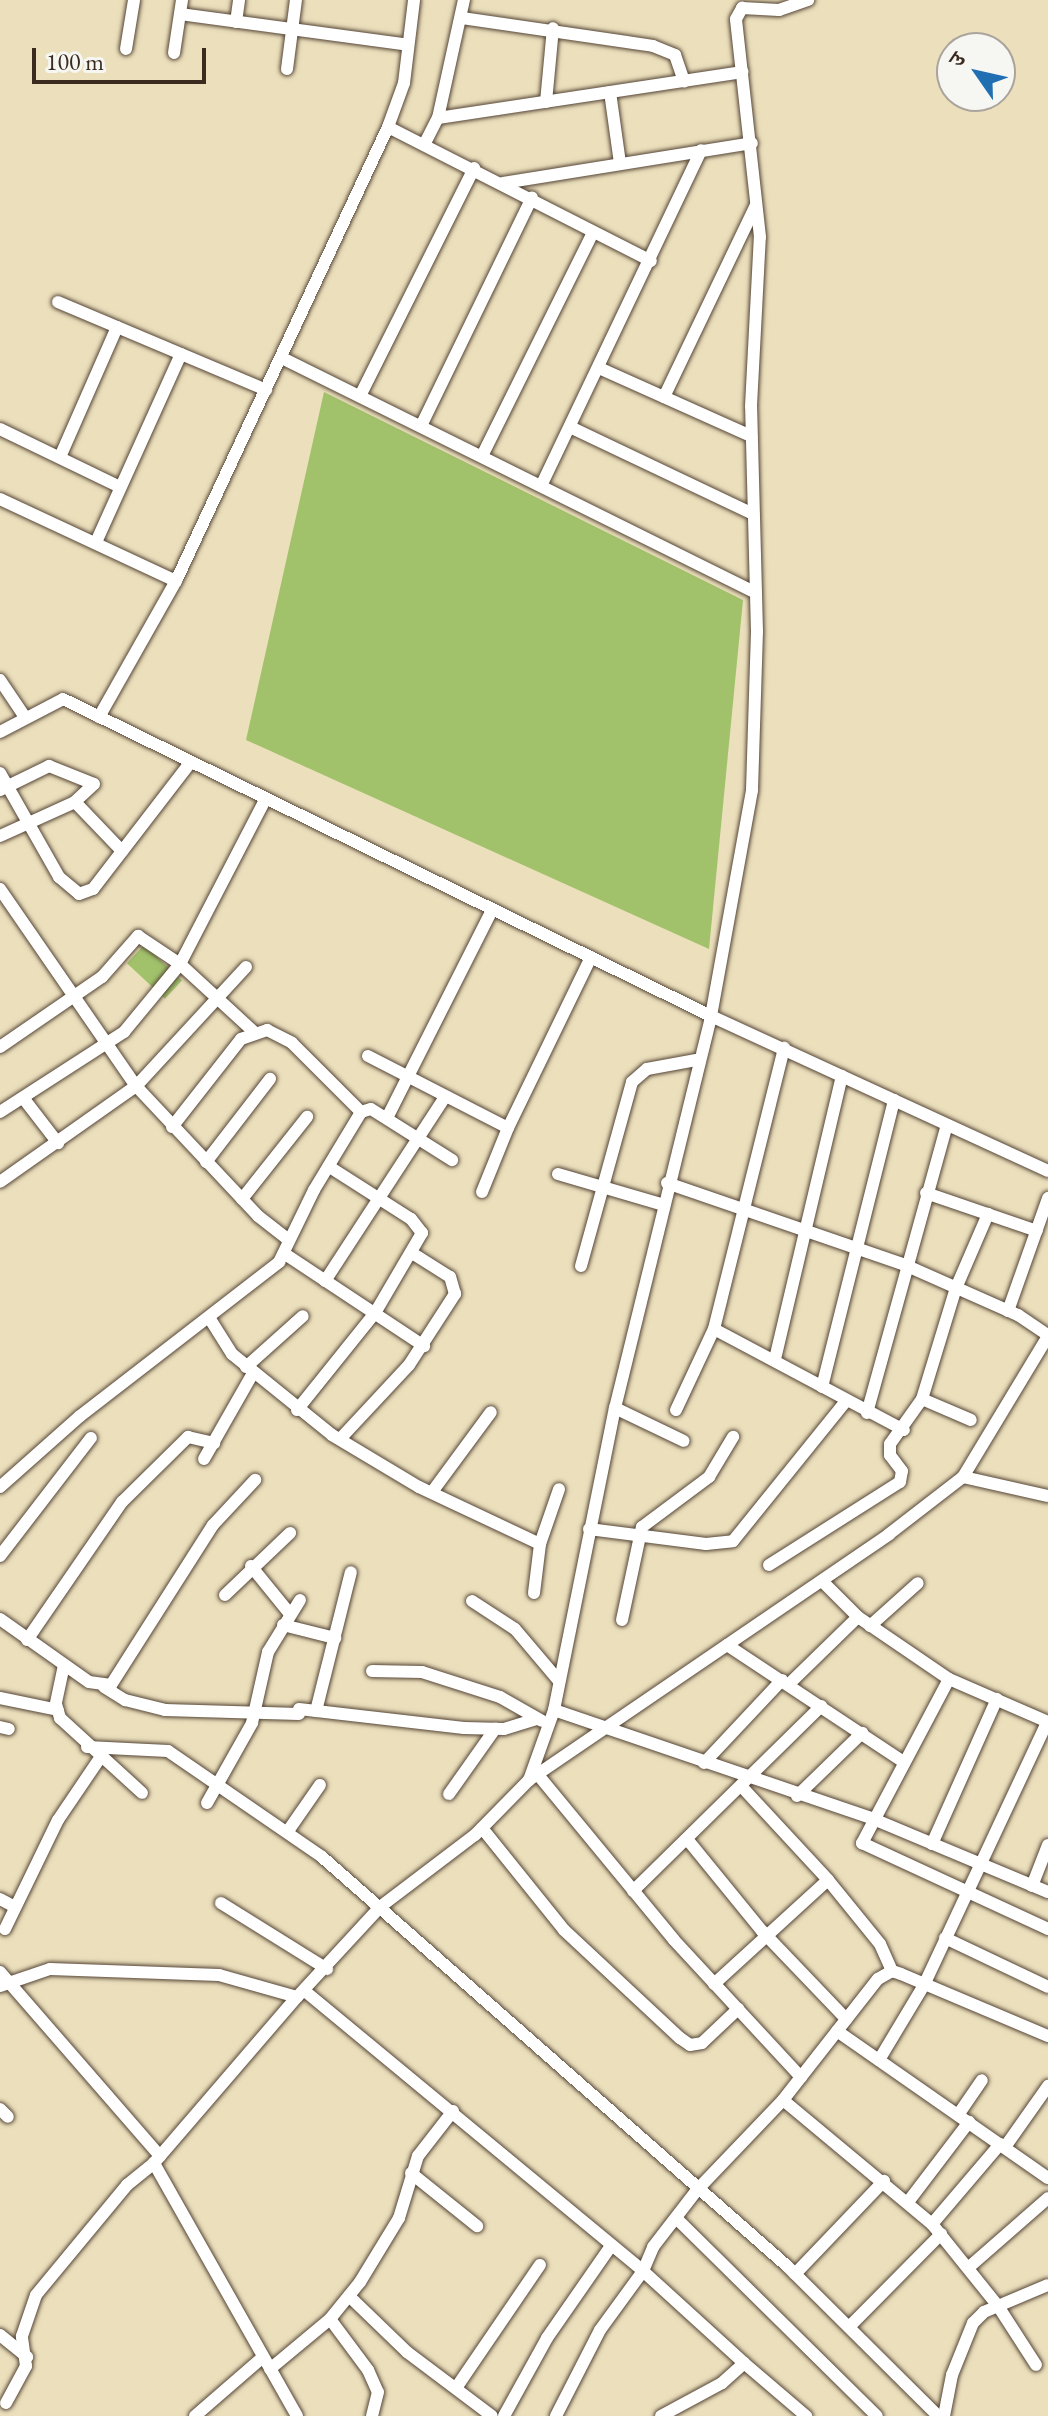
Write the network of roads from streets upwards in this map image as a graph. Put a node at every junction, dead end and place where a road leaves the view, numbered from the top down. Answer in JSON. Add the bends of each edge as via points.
{"nodes":[{"id":1,"x":134,"y":0,"type":"edge"},
{"id":2,"x":182,"y":0,"type":"edge"},
{"id":3,"x":239,"y":0,"type":"edge"},
{"id":4,"x":296,"y":0,"type":"edge"},
{"id":5,"x":414,"y":0,"type":"edge"},
{"id":6,"x":464,"y":0,"type":"edge"},
{"id":7,"x":808,"y":0,"type":"edge"},
{"id":8,"x":778,"y":5,"type":"edge"},
{"id":9,"x":180,"y":14,"type":"junction"},
{"id":10,"x":462,"y":18,"type":"junction"},
{"id":11,"x":236,"y":22,"type":"junction"},
{"id":12,"x":553,"y":28,"type":"junction"},
{"id":13,"x":291,"y":29,"type":"junction"},
{"id":14,"x":408,"y":45,"type":"junction"},
{"id":15,"x":126,"y":49,"type":"dead end"},
{"id":16,"x":174,"y":53,"type":"dead end"},
{"id":17,"x":287,"y":69,"type":"dead end"},
{"id":18,"x":743,"y":72,"type":"junction"},
{"id":19,"x":684,"y":81,"type":"junction"},
{"id":20,"x":610,"y":92,"type":"junction"},
{"id":21,"x":546,"y":102,"type":"junction"},
{"id":22,"x":438,"y":118,"type":"junction"},
{"id":23,"x":388,"y":127,"type":"junction"},
{"id":24,"x":752,"y":143,"type":"junction"},
{"id":25,"x":424,"y":145,"type":"junction"},
{"id":26,"x":701,"y":150,"type":"junction"},
{"id":27,"x":620,"y":163,"type":"junction"},
{"id":28,"x":474,"y":168,"type":"junction"},
{"id":29,"x":503,"y":183,"type":"junction"},
{"id":30,"x":532,"y":197,"type":"junction"},
{"id":31,"x":756,"y":204,"type":"junction"},
{"id":32,"x":593,"y":232,"type":"junction"},
{"id":33,"x":651,"y":261,"type":"junction"},
{"id":34,"x":58,"y":302,"type":"dead end"},
{"id":35,"x":117,"y":327,"type":"junction"},
{"id":36,"x":181,"y":354,"type":"junction"},
{"id":37,"x":282,"y":358,"type":"junction"},
{"id":38,"x":599,"y":368,"type":"junction"},
{"id":39,"x":266,"y":390,"type":"junction"},
{"id":40,"x":360,"y":396,"type":"junction"},
{"id":41,"x":664,"y":397,"type":"junction"},
{"id":42,"x":421,"y":426,"type":"junction"},
{"id":43,"x":570,"y":427,"type":"junction"},
{"id":44,"x":0,"y":429,"type":"edge"},
{"id":45,"x":751,"y":436,"type":"junction"},
{"id":46,"x":482,"y":456,"type":"junction"},
{"id":47,"x":60,"y":457,"type":"junction"},
{"id":48,"x":541,"y":486,"type":"junction"},
{"id":49,"x":120,"y":487,"type":"junction"},
{"id":50,"x":0,"y":499,"type":"edge"},
{"id":51,"x":753,"y":514,"type":"junction"},
{"id":52,"x":97,"y":540,"type":"junction"},
{"id":53,"x":176,"y":581,"type":"junction"},
{"id":54,"x":756,"y":593,"type":"junction"},
{"id":55,"x":0,"y":680,"type":"edge"},
{"id":56,"x":25,"y":717,"type":"junction"},
{"id":57,"x":99,"y":717,"type":"junction"},
{"id":58,"x":0,"y":732,"type":"edge"},
{"id":59,"x":190,"y":763,"type":"junction"},
{"id":60,"x":0,"y":773,"type":"edge"},
{"id":61,"x":3,"y":788,"type":"edge"},
{"id":62,"x":265,"y":800,"type":"junction"},
{"id":63,"x":75,"y":802,"type":"junction"},
{"id":64,"x":24,"y":821,"type":"junction"},
{"id":65,"x":0,"y":836,"type":"edge"},
{"id":66,"x":122,"y":851,"type":"junction"},
{"id":67,"x":0,"y":889,"type":"edge"},
{"id":68,"x":492,"y":910,"type":"junction"},
{"id":69,"x":591,"y":957,"type":"junction"},
{"id":70,"x":180,"y":964,"type":"junction"},
{"id":71,"x":246,"y":967,"type":"dead end"},
{"id":72,"x":73,"y":997,"type":"junction"},
{"id":73,"x":217,"y":1001,"type":"junction"},
{"id":74,"x":711,"y":1016,"type":"junction"},
{"id":75,"x":254,"y":1032,"type":"junction"},
{"id":76,"x":104,"y":1044,"type":"junction"},
{"id":77,"x":0,"y":1047,"type":"edge"},
{"id":78,"x":784,"y":1048,"type":"junction"},
{"id":79,"x":368,"y":1056,"type":"dead end"},
{"id":80,"x":696,"y":1060,"type":"junction"},
{"id":81,"x":842,"y":1076,"type":"junction"},
{"id":82,"x":410,"y":1078,"type":"junction"},
{"id":83,"x":270,"y":1079,"type":"dead end"},
{"id":84,"x":136,"y":1086,"type":"junction"},
{"id":85,"x":445,"y":1097,"type":"junction"},
{"id":86,"x":24,"y":1099,"type":"junction"},
{"id":87,"x":894,"y":1100,"type":"junction"},
{"id":88,"x":0,"y":1112,"type":"edge"},
{"id":89,"x":361,"y":1112,"type":"junction"},
{"id":90,"x":307,"y":1117,"type":"dead end"},
{"id":91,"x":387,"y":1118,"type":"junction"},
{"id":92,"x":947,"y":1125,"type":"junction"},
{"id":93,"x":172,"y":1127,"type":"junction"},
{"id":94,"x":508,"y":1128,"type":"junction"},
{"id":95,"x":418,"y":1138,"type":"junction"},
{"id":96,"x":58,"y":1143,"type":"junction"},
{"id":97,"x":452,"y":1160,"type":"dead end"},
{"id":98,"x":206,"y":1162,"type":"junction"},
{"id":99,"x":328,"y":1166,"type":"junction"},
{"id":100,"x":1048,"y":1171,"type":"edge"},
{"id":101,"x":558,"y":1174,"type":"dead end"},
{"id":102,"x":0,"y":1182,"type":"edge"},
{"id":103,"x":667,"y":1183,"type":"junction"},
{"id":104,"x":603,"y":1187,"type":"junction"},
{"id":105,"x":482,"y":1192,"type":"dead end"},
{"id":106,"x":926,"y":1193,"type":"junction"},
{"id":107,"x":377,"y":1197,"type":"junction"},
{"id":108,"x":1048,"y":1198,"type":"edge"},
{"id":109,"x":242,"y":1199,"type":"junction"},
{"id":110,"x":664,"y":1205,"type":"junction"},
{"id":111,"x":746,"y":1209,"type":"junction"},
{"id":112,"x":988,"y":1214,"type":"junction"},
{"id":113,"x":806,"y":1228,"type":"junction"},
{"id":114,"x":1037,"y":1231,"type":"junction"},
{"id":115,"x":287,"y":1239,"type":"junction"},
{"id":116,"x":855,"y":1246,"type":"junction"},
{"id":117,"x":412,"y":1253,"type":"junction"},
{"id":118,"x":285,"y":1254,"type":"junction"},
{"id":119,"x":905,"y":1265,"type":"junction"},
{"id":120,"x":581,"y":1266,"type":"dead end"},
{"id":121,"x":325,"y":1281,"type":"junction"},
{"id":122,"x":956,"y":1288,"type":"junction"},
{"id":123,"x":1008,"y":1311,"type":"junction"},
{"id":124,"x":375,"y":1313,"type":"junction"},
{"id":125,"x":303,"y":1316,"type":"dead end"},
{"id":126,"x":210,"y":1319,"type":"junction"},
{"id":127,"x":714,"y":1329,"type":"junction"},
{"id":128,"x":1048,"y":1335,"type":"edge"},
{"id":129,"x":424,"y":1346,"type":"junction"},
{"id":130,"x":775,"y":1359,"type":"junction"},
{"id":131,"x":250,"y":1370,"type":"junction"},
{"id":132,"x":822,"y":1387,"type":"junction"},
{"id":133,"x":922,"y":1399,"type":"junction"},
{"id":134,"x":845,"y":1402,"type":"junction"},
{"id":135,"x":615,"y":1408,"type":"junction"},
{"id":136,"x":297,"y":1410,"type":"junction"},
{"id":137,"x":676,"y":1410,"type":"dead end"},
{"id":138,"x":491,"y":1412,"type":"dead end"},
{"id":139,"x":867,"y":1413,"type":"junction"},
{"id":140,"x":971,"y":1420,"type":"dead end"},
{"id":141,"x":904,"y":1430,"type":"junction"},
{"id":142,"x":733,"y":1437,"type":"dead end"},
{"id":143,"x":91,"y":1438,"type":"dead end"},
{"id":144,"x":340,"y":1439,"type":"junction"},
{"id":145,"x":684,"y":1441,"type":"dead end"},
{"id":146,"x":214,"y":1443,"type":"junction"},
{"id":147,"x":204,"y":1459,"type":"dead end"},
{"id":148,"x":963,"y":1477,"type":"junction"},
{"id":149,"x":255,"y":1480,"type":"dead end"},
{"id":150,"x":0,"y":1487,"type":"edge"},
{"id":151,"x":559,"y":1489,"type":"dead end"},
{"id":152,"x":432,"y":1492,"type":"junction"},
{"id":153,"x":1048,"y":1496,"type":"edge"},
{"id":154,"x":589,"y":1529,"type":"junction"},
{"id":155,"x":290,"y":1533,"type":"dead end"},
{"id":156,"x":639,"y":1535,"type":"junction"},
{"id":157,"x":540,"y":1544,"type":"junction"},
{"id":158,"x":0,"y":1556,"type":"edge"},
{"id":159,"x":769,"y":1565,"type":"dead end"},
{"id":160,"x":251,"y":1566,"type":"junction"},
{"id":161,"x":351,"y":1572,"type":"dead end"},
{"id":162,"x":822,"y":1581,"type":"junction"},
{"id":163,"x":918,"y":1583,"type":"dead end"},
{"id":164,"x":534,"y":1593,"type":"dead end"},
{"id":165,"x":225,"y":1595,"type":"dead end"},
{"id":166,"x":300,"y":1600,"type":"dead end"},
{"id":167,"x":472,"y":1601,"type":"dead end"},
{"id":168,"x":858,"y":1617,"type":"junction"},
{"id":169,"x":0,"y":1619,"type":"edge"},
{"id":170,"x":286,"y":1619,"type":"junction"},
{"id":171,"x":622,"y":1620,"type":"dead end"},
{"id":172,"x":870,"y":1626,"type":"junction"},
{"id":173,"x":335,"y":1638,"type":"junction"},
{"id":174,"x":27,"y":1640,"type":"junction"},
{"id":175,"x":727,"y":1645,"type":"junction"},
{"id":176,"x":372,"y":1671,"type":"dead end"},
{"id":177,"x":62,"y":1674,"type":"junction"},
{"id":178,"x":949,"y":1679,"type":"junction"},
{"id":179,"x":559,"y":1681,"type":"junction"},
{"id":180,"x":785,"y":1682,"type":"junction"},
{"id":181,"x":104,"y":1687,"type":"junction"},
{"id":182,"x":0,"y":1698,"type":"edge"},
{"id":183,"x":997,"y":1699,"type":"junction"},
{"id":184,"x":821,"y":1706,"type":"junction"},
{"id":185,"x":257,"y":1709,"type":"junction"},
{"id":186,"x":58,"y":1710,"type":"junction"},
{"id":187,"x":554,"y":1710,"type":"junction"},
{"id":188,"x":316,"y":1711,"type":"junction"},
{"id":189,"x":543,"y":1722,"type":"junction"},
{"id":190,"x":1048,"y":1722,"type":"edge"},
{"id":191,"x":610,"y":1725,"type":"junction"},
{"id":192,"x":495,"y":1729,"type":"junction"},
{"id":193,"x":862,"y":1733,"type":"junction"},
{"id":194,"x":87,"y":1747,"type":"junction"},
{"id":195,"x":100,"y":1758,"type":"junction"},
{"id":196,"x":902,"y":1761,"type":"junction"},
{"id":197,"x":704,"y":1763,"type":"junction"},
{"id":198,"x":534,"y":1778,"type":"junction"},
{"id":199,"x":219,"y":1784,"type":"junction"},
{"id":200,"x":745,"y":1784,"type":"junction"},
{"id":201,"x":320,"y":1785,"type":"dead end"},
{"id":202,"x":142,"y":1793,"type":"dead end"},
{"id":203,"x":449,"y":1794,"type":"dead end"},
{"id":204,"x":797,"y":1796,"type":"junction"},
{"id":205,"x":207,"y":1803,"type":"dead end"},
{"id":206,"x":871,"y":1818,"type":"junction"},
{"id":207,"x":482,"y":1828,"type":"junction"},
{"id":208,"x":288,"y":1831,"type":"junction"},
{"id":209,"x":687,"y":1839,"type":"junction"},
{"id":210,"x":932,"y":1844,"type":"junction"},
{"id":211,"x":1048,"y":1845,"type":"edge"},
{"id":212,"x":978,"y":1866,"type":"junction"},
{"id":213,"x":828,"y":1880,"type":"junction"},
{"id":214,"x":1032,"y":1886,"type":"junction"},
{"id":215,"x":633,"y":1891,"type":"junction"},
{"id":216,"x":1048,"y":1892,"type":"edge"},
{"id":217,"x":966,"y":1894,"type":"junction"},
{"id":218,"x":0,"y":1899,"type":"edge"},
{"id":219,"x":221,"y":1903,"type":"dead end"},
{"id":220,"x":15,"y":1907,"type":"junction"},
{"id":221,"x":380,"y":1907,"type":"junction"},
{"id":222,"x":5,"y":1929,"type":"dead end"},
{"id":223,"x":1048,"y":1929,"type":"edge"},
{"id":224,"x":767,"y":1936,"type":"junction"},
{"id":225,"x":945,"y":1938,"type":"junction"},
{"id":226,"x":327,"y":1969,"type":"junction"},
{"id":227,"x":892,"y":1971,"type":"junction"},
{"id":228,"x":2,"y":1981,"type":"edge"},
{"id":229,"x":714,"y":1984,"type":"junction"},
{"id":230,"x":924,"y":1985,"type":"junction"},
{"id":231,"x":1048,"y":1987,"type":"edge"},
{"id":232,"x":302,"y":1994,"type":"junction"},
{"id":233,"x":738,"y":2009,"type":"junction"},
{"id":234,"x":846,"y":2019,"type":"junction"},
{"id":235,"x":837,"y":2031,"type":"junction"},
{"id":236,"x":1048,"y":2036,"type":"edge"},
{"id":237,"x":879,"y":2060,"type":"junction"},
{"id":238,"x":801,"y":2077,"type":"junction"},
{"id":239,"x":982,"y":2080,"type":"dead end"},
{"id":240,"x":1048,"y":2086,"type":"edge"},
{"id":241,"x":783,"y":2100,"type":"junction"},
{"id":242,"x":453,"y":2111,"type":"junction"},
{"id":243,"x":963,"y":2118,"type":"junction"},
{"id":244,"x":1003,"y":2146,"type":"junction"},
{"id":245,"x":157,"y":2159,"type":"junction"},
{"id":246,"x":411,"y":2173,"type":"junction"},
{"id":247,"x":1048,"y":2178,"type":"edge"},
{"id":248,"x":884,"y":2181,"type":"junction"},
{"id":249,"x":697,"y":2190,"type":"junction"},
{"id":250,"x":1048,"y":2198,"type":"edge"},
{"id":251,"x":908,"y":2202,"type":"junction"},
{"id":252,"x":676,"y":2218,"type":"junction"},
{"id":253,"x":477,"y":2226,"type":"dead end"},
{"id":254,"x":936,"y":2229,"type":"junction"},
{"id":255,"x":611,"y":2246,"type":"junction"},
{"id":256,"x":540,"y":2265,"type":"dead end"},
{"id":257,"x":968,"y":2268,"type":"junction"},
{"id":258,"x":643,"y":2271,"type":"junction"},
{"id":259,"x":795,"y":2274,"type":"junction"},
{"id":260,"x":1048,"y":2285,"type":"edge"},
{"id":261,"x":349,"y":2296,"type":"junction"},
{"id":262,"x":998,"y":2306,"type":"junction"},
{"id":263,"x":330,"y":2319,"type":"junction"},
{"id":264,"x":849,"y":2327,"type":"junction"},
{"id":265,"x":0,"y":2335,"type":"edge"},
{"id":266,"x":27,"y":2357,"type":"junction"},
{"id":267,"x":266,"y":2363,"type":"junction"},
{"id":268,"x":744,"y":2363,"type":"junction"},
{"id":269,"x":1036,"y":2365,"type":"dead end"},
{"id":270,"x":456,"y":2388,"type":"junction"},
{"id":271,"x":6,"y":2403,"type":"dead end"},
{"id":272,"x":195,"y":2416,"type":"edge"},
{"id":273,"x":297,"y":2416,"type":"edge"},
{"id":274,"x":372,"y":2416,"type":"edge"},
{"id":275,"x":492,"y":2416,"type":"edge"},
{"id":276,"x":504,"y":2416,"type":"edge"},
{"id":277,"x":556,"y":2416,"type":"edge"},
{"id":278,"x":661,"y":2416,"type":"edge"},
{"id":279,"x":806,"y":2416,"type":"edge"},
{"id":280,"x":877,"y":2416,"type":"edge"},
{"id":281,"x":941,"y":2416,"type":"edge"}],
"edges":[{"from":1,"to":15,"type":"street"},
{"from":2,"to":9,"type":"street"},
{"from":3,"to":11,"type":"street"},
{"from":4,"to":13,"type":"street"},
{"from":5,"to":14,"type":"street"},
{"from":6,"to":10,"type":"street"},
{"from":7,"to":8,"type":"street"},
{"from":8,"to":18,"type":"street","via":[[748,7],[737,14]]},
{"from":9,"to":11,"type":"street"},
{"from":9,"to":16,"type":"street"},
{"from":10,"to":12,"type":"street"},
{"from":10,"to":22,"type":"street"},
{"from":11,"to":13,"type":"street"},
{"from":12,"to":19,"type":"street","via":[[662,48],[679,60]]},
{"from":12,"to":21,"type":"street"},
{"from":13,"to":14,"type":"street"},
{"from":13,"to":17,"type":"street"},
{"from":14,"to":23,"type":"street","via":[[404,83]]},
{"from":18,"to":19,"type":"street"},
{"from":18,"to":24,"type":"street"},
{"from":19,"to":20,"type":"street"},
{"from":20,"to":21,"type":"street"},
{"from":20,"to":27,"type":"street"},
{"from":21,"to":22,"type":"street"},
{"from":22,"to":25,"type":"street"},
{"from":23,"to":25,"type":"street"},
{"from":23,"to":37,"type":"street"},
{"from":24,"to":26,"type":"street"},
{"from":24,"to":31,"type":"street"},
{"from":25,"to":28,"type":"street"},
{"from":26,"to":27,"type":"street"},
{"from":26,"to":33,"type":"street"},
{"from":27,"to":29,"type":"street"},
{"from":28,"to":29,"type":"street"},
{"from":28,"to":40,"type":"street"},
{"from":29,"to":30,"type":"street"},
{"from":30,"to":32,"type":"street"},
{"from":30,"to":42,"type":"street"},
{"from":31,"to":41,"type":"street"},
{"from":31,"to":45,"type":"street","via":[[760,237]]},
{"from":32,"to":33,"type":"street"},
{"from":32,"to":46,"type":"street"},
{"from":33,"to":38,"type":"street"},
{"from":34,"to":35,"type":"street"},
{"from":35,"to":36,"type":"street"},
{"from":35,"to":47,"type":"street"},
{"from":36,"to":39,"type":"street"},
{"from":36,"to":49,"type":"street"},
{"from":37,"to":39,"type":"street"},
{"from":37,"to":40,"type":"street"},
{"from":38,"to":41,"type":"street"},
{"from":38,"to":43,"type":"street"},
{"from":39,"to":53,"type":"street"},
{"from":40,"to":42,"type":"street"},
{"from":41,"to":45,"type":"street"},
{"from":42,"to":46,"type":"street"},
{"from":43,"to":48,"type":"street"},
{"from":43,"to":51,"type":"street"},
{"from":44,"to":47,"type":"street"},
{"from":45,"to":51,"type":"street"},
{"from":46,"to":48,"type":"street"},
{"from":47,"to":49,"type":"street"},
{"from":48,"to":54,"type":"street"},
{"from":49,"to":52,"type":"street"},
{"from":50,"to":52,"type":"street"},
{"from":51,"to":54,"type":"street"},
{"from":52,"to":53,"type":"street"},
{"from":53,"to":57,"type":"street"},
{"from":54,"to":74,"type":"street","via":[[752,790]]},
{"from":55,"to":56,"type":"street"},
{"from":56,"to":57,"type":"street","via":[[63,699]]},
{"from":56,"to":58,"type":"street"},
{"from":57,"to":59,"type":"street"},
{"from":59,"to":62,"type":"street"},
{"from":59,"to":66,"type":"street"},
{"from":60,"to":61,"type":"street"},
{"from":61,"to":63,"type":"street","via":[[49,766],[94,784]]},
{"from":61,"to":64,"type":"street"},
{"from":62,"to":68,"type":"street"},
{"from":62,"to":70,"type":"street"},
{"from":63,"to":64,"type":"street"},
{"from":63,"to":66,"type":"street"},
{"from":64,"to":65,"type":"street"},
{"from":64,"to":66,"type":"street","via":[[59,877],[79,894],[93,889]]},
{"from":67,"to":72,"type":"street"},
{"from":68,"to":69,"type":"street"},
{"from":68,"to":82,"type":"street"},
{"from":69,"to":74,"type":"street"},
{"from":69,"to":94,"type":"street"},
{"from":70,"to":72,"type":"street","via":[[138,936],[102,977]]},
{"from":70,"to":73,"type":"street"},
{"from":70,"to":76,"type":"street","via":[[137,1019]]},
{"from":71,"to":73,"type":"street"},
{"from":72,"to":76,"type":"street"},
{"from":72,"to":77,"type":"street"},
{"from":73,"to":75,"type":"street"},
{"from":73,"to":84,"type":"street"},
{"from":74,"to":78,"type":"street"},
{"from":74,"to":80,"type":"street"},
{"from":75,"to":89,"type":"street","via":[[267,1030],[292,1043]]},
{"from":75,"to":93,"type":"street","via":[[217,1066]]},
{"from":76,"to":84,"type":"street"},
{"from":76,"to":86,"type":"street"},
{"from":78,"to":81,"type":"street"},
{"from":78,"to":111,"type":"street"},
{"from":79,"to":82,"type":"street"},
{"from":80,"to":103,"type":"street"},
{"from":80,"to":104,"type":"street","via":[[647,1069],[632,1082]]},
{"from":81,"to":87,"type":"street"},
{"from":81,"to":113,"type":"street"},
{"from":82,"to":85,"type":"street"},
{"from":82,"to":91,"type":"street"},
{"from":83,"to":98,"type":"street"},
{"from":84,"to":93,"type":"street"},
{"from":84,"to":96,"type":"street"},
{"from":85,"to":94,"type":"street"},
{"from":85,"to":95,"type":"street"},
{"from":86,"to":88,"type":"street"},
{"from":86,"to":96,"type":"street"},
{"from":87,"to":92,"type":"street"},
{"from":87,"to":116,"type":"street"},
{"from":89,"to":91,"type":"street","via":[[371,1109]]},
{"from":89,"to":99,"type":"street"},
{"from":90,"to":109,"type":"street"},
{"from":91,"to":95,"type":"street"},
{"from":92,"to":100,"type":"street"},
{"from":92,"to":106,"type":"street"},
{"from":93,"to":98,"type":"street"},
{"from":94,"to":105,"type":"street"},
{"from":95,"to":97,"type":"street"},
{"from":95,"to":107,"type":"street"},
{"from":96,"to":102,"type":"street"},
{"from":98,"to":109,"type":"street"},
{"from":99,"to":107,"type":"street"},
{"from":99,"to":115,"type":"street"},
{"from":101,"to":104,"type":"street"},
{"from":103,"to":110,"type":"street"},
{"from":103,"to":111,"type":"street"},
{"from":104,"to":110,"type":"street"},
{"from":104,"to":120,"type":"street"},
{"from":106,"to":112,"type":"street"},
{"from":106,"to":119,"type":"street"},
{"from":107,"to":117,"type":"street","via":[[421,1228]]},
{"from":107,"to":121,"type":"street"},
{"from":108,"to":114,"type":"street"},
{"from":109,"to":115,"type":"street"},
{"from":110,"to":135,"type":"street"},
{"from":111,"to":113,"type":"street"},
{"from":111,"to":127,"type":"street"},
{"from":112,"to":114,"type":"street"},
{"from":112,"to":122,"type":"street"},
{"from":113,"to":116,"type":"street"},
{"from":113,"to":130,"type":"street"},
{"from":114,"to":123,"type":"street"},
{"from":115,"to":118,"type":"street"},
{"from":116,"to":119,"type":"street"},
{"from":116,"to":132,"type":"street"},
{"from":117,"to":124,"type":"street"},
{"from":117,"to":129,"type":"street","via":[[450,1277],[456,1289]]},
{"from":118,"to":121,"type":"street"},
{"from":118,"to":126,"type":"street"},
{"from":119,"to":122,"type":"street"},
{"from":119,"to":139,"type":"street"},
{"from":121,"to":124,"type":"street"},
{"from":122,"to":123,"type":"street"},
{"from":122,"to":133,"type":"street"},
{"from":123,"to":128,"type":"street"},
{"from":124,"to":129,"type":"street"},
{"from":124,"to":136,"type":"street"},
{"from":125,"to":131,"type":"street"},
{"from":126,"to":131,"type":"street"},
{"from":126,"to":150,"type":"street","via":[[80,1416]]},
{"from":127,"to":130,"type":"street"},
{"from":127,"to":137,"type":"street"},
{"from":128,"to":148,"type":"street"},
{"from":129,"to":144,"type":"street"},
{"from":130,"to":132,"type":"street"},
{"from":131,"to":136,"type":"street"},
{"from":131,"to":146,"type":"street"},
{"from":132,"to":134,"type":"street"},
{"from":133,"to":140,"type":"street"},
{"from":133,"to":141,"type":"street"},
{"from":134,"to":139,"type":"street"},
{"from":134,"to":156,"type":"street","via":[[733,1541],[706,1544]]},
{"from":135,"to":145,"type":"street"},
{"from":135,"to":154,"type":"street"},
{"from":136,"to":144,"type":"street"},
{"from":138,"to":152,"type":"street"},
{"from":139,"to":141,"type":"street"},
{"from":141,"to":159,"type":"street","via":[[889,1450],[902,1471],[895,1487]]},
{"from":142,"to":156,"type":"street","via":[[709,1477],[648,1519]]},
{"from":143,"to":158,"type":"street"},
{"from":144,"to":152,"type":"street"},
{"from":146,"to":147,"type":"street"},
{"from":146,"to":174,"type":"street","via":[[188,1437],[122,1502]]},
{"from":148,"to":153,"type":"street"},
{"from":148,"to":162,"type":"street"},
{"from":149,"to":181,"type":"street","via":[[213,1525],[123,1670]]},
{"from":151,"to":157,"type":"street"},
{"from":152,"to":157,"type":"street"},
{"from":154,"to":156,"type":"street"},
{"from":154,"to":179,"type":"street"},
{"from":155,"to":160,"type":"street"},
{"from":156,"to":171,"type":"street"},
{"from":157,"to":164,"type":"street"},
{"from":160,"to":165,"type":"street"},
{"from":160,"to":170,"type":"street"},
{"from":161,"to":173,"type":"street"},
{"from":162,"to":168,"type":"street"},
{"from":162,"to":175,"type":"street"},
{"from":163,"to":172,"type":"street"},
{"from":166,"to":170,"type":"street"},
{"from":167,"to":179,"type":"street","via":[[515,1629]]},
{"from":168,"to":172,"type":"street"},
{"from":168,"to":180,"type":"street"},
{"from":169,"to":174,"type":"street"},
{"from":170,"to":173,"type":"street"},
{"from":170,"to":185,"type":"street","via":[[268,1652]]},
{"from":172,"to":178,"type":"street"},
{"from":173,"to":188,"type":"street"},
{"from":174,"to":177,"type":"street"},
{"from":175,"to":180,"type":"street"},
{"from":175,"to":191,"type":"street"},
{"from":176,"to":189,"type":"street","via":[[422,1672],[500,1697]]},
{"from":177,"to":181,"type":"street"},
{"from":177,"to":186,"type":"street"},
{"from":178,"to":183,"type":"street"},
{"from":178,"to":196,"type":"street"},
{"from":179,"to":187,"type":"street"},
{"from":180,"to":184,"type":"street"},
{"from":180,"to":197,"type":"street"},
{"from":181,"to":185,"type":"street","via":[[125,1700],[165,1710]]},
{"from":182,"to":186,"type":"street"},
{"from":183,"to":190,"type":"street"},
{"from":183,"to":210,"type":"street"},
{"from":184,"to":193,"type":"street"},
{"from":184,"to":200,"type":"street"},
{"from":185,"to":188,"type":"street"},
{"from":185,"to":199,"type":"street"},
{"from":186,"to":194,"type":"street","via":[[65,1726]]},
{"from":187,"to":189,"type":"street"},
{"from":187,"to":191,"type":"street"},
{"from":188,"to":192,"type":"street"},
{"from":189,"to":192,"type":"street"},
{"from":189,"to":198,"type":"street"},
{"from":190,"to":212,"type":"street"},
{"from":191,"to":197,"type":"street"},
{"from":191,"to":198,"type":"street"},
{"from":192,"to":203,"type":"street"},
{"from":193,"to":196,"type":"street"},
{"from":193,"to":204,"type":"street"},
{"from":194,"to":195,"type":"street"},
{"from":194,"to":199,"type":"street","via":[[156,1747]]},
{"from":195,"to":202,"type":"street"},
{"from":195,"to":220,"type":"street","via":[[58,1820]]},
{"from":196,"to":206,"type":"street"},
{"from":197,"to":200,"type":"street"},
{"from":198,"to":207,"type":"street"},
{"from":198,"to":215,"type":"street"},
{"from":199,"to":205,"type":"street"},
{"from":199,"to":208,"type":"street"},
{"from":200,"to":204,"type":"street"},
{"from":200,"to":209,"type":"street"},
{"from":200,"to":213,"type":"street"},
{"from":201,"to":208,"type":"street"},
{"from":204,"to":206,"type":"street"},
{"from":206,"to":210,"type":"street"},
{"from":206,"to":217,"type":"street","via":[[860,1840],[864,1846]]},
{"from":207,"to":221,"type":"street"},
{"from":207,"to":233,"type":"street","via":[[564,1930],[680,2038],[690,2045],[702,2043]]},
{"from":208,"to":221,"type":"street"},
{"from":209,"to":215,"type":"street"},
{"from":209,"to":224,"type":"street"},
{"from":210,"to":212,"type":"street"},
{"from":211,"to":214,"type":"street"},
{"from":212,"to":214,"type":"street"},
{"from":212,"to":217,"type":"street"},
{"from":213,"to":224,"type":"street"},
{"from":213,"to":227,"type":"street","via":[[880,1944]]},
{"from":214,"to":216,"type":"street"},
{"from":215,"to":229,"type":"street"},
{"from":217,"to":223,"type":"street"},
{"from":217,"to":225,"type":"street"},
{"from":218,"to":220,"type":"street"},
{"from":219,"to":226,"type":"street"},
{"from":220,"to":222,"type":"street"},
{"from":221,"to":226,"type":"street"},
{"from":221,"to":249,"type":"street"},
{"from":224,"to":229,"type":"street"},
{"from":224,"to":234,"type":"street"},
{"from":225,"to":230,"type":"street"},
{"from":225,"to":231,"type":"street"},
{"from":226,"to":232,"type":"street"},
{"from":227,"to":230,"type":"street"},
{"from":227,"to":234,"type":"street","via":[[878,1979]]},
{"from":228,"to":232,"type":"street","via":[[50,1969],[219,1975]]},
{"from":228,"to":245,"type":"street"},
{"from":229,"to":233,"type":"street"},
{"from":230,"to":236,"type":"street"},
{"from":230,"to":237,"type":"street"},
{"from":232,"to":242,"type":"street"},
{"from":232,"to":245,"type":"street"},
{"from":233,"to":238,"type":"street"},
{"from":234,"to":235,"type":"street"},
{"from":235,"to":237,"type":"street"},
{"from":235,"to":238,"type":"street"},
{"from":237,"to":243,"type":"street"},
{"from":238,"to":241,"type":"street"},
{"from":239,"to":243,"type":"street"},
{"from":240,"to":244,"type":"street"},
{"from":241,"to":248,"type":"street"},
{"from":241,"to":249,"type":"street"},
{"from":242,"to":246,"type":"street","via":[[425,2144]]},
{"from":242,"to":255,"type":"street"},
{"from":243,"to":244,"type":"street"},
{"from":243,"to":251,"type":"street"},
{"from":244,"to":247,"type":"street"},
{"from":244,"to":254,"type":"street"},
{"from":245,"to":266,"type":"street","via":[[127,2185],[36,2295],[22,2336]]},
{"from":245,"to":267,"type":"street"},
{"from":246,"to":253,"type":"street"},
{"from":246,"to":261,"type":"street","via":[[399,2218]]},
{"from":248,"to":251,"type":"street"},
{"from":248,"to":259,"type":"street"},
{"from":249,"to":252,"type":"street"},
{"from":249,"to":259,"type":"street"},
{"from":250,"to":257,"type":"street"},
{"from":251,"to":254,"type":"street"},
{"from":252,"to":258,"type":"street","via":[[653,2247]]},
{"from":252,"to":280,"type":"street"},
{"from":254,"to":257,"type":"street"},
{"from":254,"to":264,"type":"street"},
{"from":255,"to":258,"type":"street"},
{"from":255,"to":276,"type":"street","via":[[547,2338]]},
{"from":256,"to":270,"type":"street"},
{"from":257,"to":262,"type":"street"},
{"from":258,"to":268,"type":"street"},
{"from":258,"to":277,"type":"street","via":[[600,2330]]},
{"from":259,"to":264,"type":"street"},
{"from":260,"to":262,"type":"street"},
{"from":261,"to":263,"type":"street"},
{"from":261,"to":270,"type":"street"},
{"from":262,"to":269,"type":"street"},
{"from":262,"to":281,"type":"street","via":[[973,2323]]},
{"from":263,"to":267,"type":"street"},
{"from":263,"to":274,"type":"street","via":[[378,2392]]},
{"from":264,"to":281,"type":"street"},
{"from":265,"to":266,"type":"street"},
{"from":266,"to":271,"type":"street"},
{"from":267,"to":272,"type":"street"},
{"from":267,"to":273,"type":"street"},
{"from":268,"to":278,"type":"street","via":[[722,2383]]},
{"from":268,"to":279,"type":"street"},
{"from":270,"to":275,"type":"street"}]}
